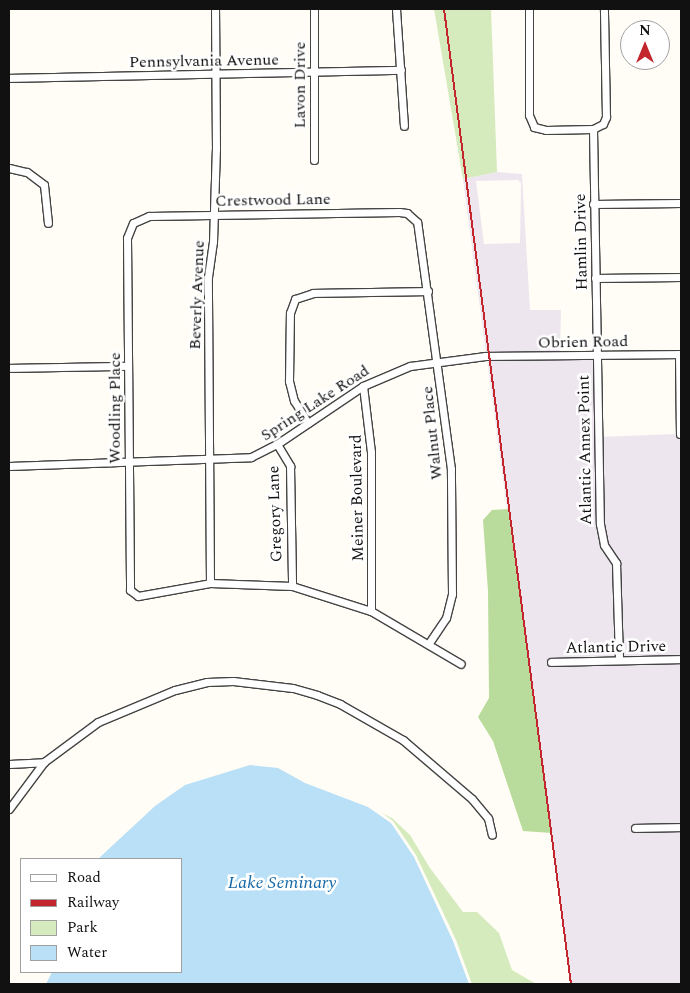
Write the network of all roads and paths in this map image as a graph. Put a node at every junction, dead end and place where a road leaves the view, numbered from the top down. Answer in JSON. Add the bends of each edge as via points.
{"nodes":[{"id":1,"x":215,"y":9,"type":"edge"},
{"id":2,"x":314,"y":9,"type":"edge"},
{"id":3,"x":396,"y":9,"type":"edge"},
{"id":4,"x":529,"y":9,"type":"edge"},
{"id":5,"x":604,"y":9,"type":"edge"},
{"id":6,"x":401,"y":70,"type":"junction"},
{"id":7,"x":314,"y":72,"type":"junction"},
{"id":8,"x":215,"y":74,"type":"junction"},
{"id":9,"x":9,"y":78,"type":"edge"},
{"id":10,"x":404,"y":126,"type":"dead end"},
{"id":11,"x":593,"y":129,"type":"junction"},
{"id":12,"x":314,"y":160,"type":"dead end"},
{"id":13,"x":9,"y":168,"type":"edge"},
{"id":14,"x":681,"y":203,"type":"edge"},
{"id":15,"x":593,"y":204,"type":"junction"},
{"id":16,"x":212,"y":214,"type":"junction"},
{"id":17,"x":414,"y":217,"type":"joint"},
{"id":18,"x":48,"y":223,"type":"dead end"},
{"id":19,"x":134,"y":223,"type":"joint"},
{"id":20,"x":681,"y":277,"type":"edge"},
{"id":21,"x":595,"y":278,"type":"junction"},
{"id":22,"x":428,"y":291,"type":"junction"},
{"id":23,"x":680,"y":354,"type":"edge"},
{"id":24,"x":596,"y":355,"type":"junction"},
{"id":25,"x":486,"y":356,"type":"joint"},
{"id":26,"x":438,"y":362,"type":"junction"},
{"id":27,"x":128,"y":366,"type":"junction"},
{"id":28,"x":9,"y":368,"type":"edge"},
{"id":29,"x":363,"y":386,"type":"junction"},
{"id":30,"x":308,"y":423,"type":"junction"},
{"id":31,"x":680,"y":434,"type":"dead end"},
{"id":32,"x":277,"y":444,"type":"junction"},
{"id":33,"x":209,"y":459,"type":"junction"},
{"id":34,"x":129,"y":463,"type":"junction"},
{"id":35,"x":9,"y":466,"type":"edge"},
{"id":36,"x":210,"y":583,"type":"junction"},
{"id":37,"x":292,"y":586,"type":"junction"},
{"id":38,"x":372,"y":611,"type":"junction"},
{"id":39,"x":429,"y":644,"type":"junction"},
{"id":40,"x":681,"y":659,"type":"edge"},
{"id":41,"x":619,"y":660,"type":"junction"},
{"id":42,"x":551,"y":662,"type":"dead end"},
{"id":43,"x":461,"y":664,"type":"dead end"},
{"id":44,"x":44,"y":762,"type":"junction"},
{"id":45,"x":9,"y":764,"type":"edge"},
{"id":46,"x":9,"y":809,"type":"edge"},
{"id":47,"x":681,"y":827,"type":"edge"},
{"id":48,"x":635,"y":828,"type":"dead end"},
{"id":49,"x":492,"y":835,"type":"dead end"}],
"edges":[{"from":1,"to":8,"type":"street","name":"Beverly Avenue"},
{"from":2,"to":7,"type":"street","name":"Lavon Drive"},
{"from":3,"to":6,"type":"street"},
{"from":4,"to":11,"type":"street","via":[[531,122],[534,127],[546,130]]},
{"from":5,"to":11,"type":"street","via":[[606,118],[603,124]]},
{"from":6,"to":7,"type":"street","name":"Pennsylvania Avenue"},
{"from":6,"to":10,"type":"street"},
{"from":7,"to":8,"type":"street","name":"Pennsylvania Avenue"},
{"from":7,"to":12,"type":"street","name":"Lavon Drive"},
{"from":8,"to":9,"type":"street","name":"Pennsylvania Avenue"},
{"from":8,"to":16,"type":"street","name":"Beverly Avenue","via":[[216,149]]},
{"from":11,"to":15,"type":"street","name":"Hamlin Drive"},
{"from":13,"to":18,"type":"street","via":[[27,172],[44,185]]},
{"from":14,"to":15,"type":"street"},
{"from":15,"to":21,"type":"street","name":"Hamlin Drive"},
{"from":16,"to":17,"type":"street","name":"Crestwood Lane","via":[[398,212]]},
{"from":16,"to":19,"type":"street","name":"Crestwood Lane","via":[[149,216]]},
{"from":16,"to":33,"type":"street","name":"Beverly Avenue","via":[[208,276]]},
{"from":17,"to":22,"type":"street","name":"Walnut Place","via":[[420,228]]},
{"from":19,"to":27,"type":"street","name":"Woodling Place","via":[[127,238]]},
{"from":20,"to":21,"type":"street"},
{"from":21,"to":24,"type":"street","name":"Hamlin Drive"},
{"from":22,"to":26,"type":"street","name":"Walnut Place"},
{"from":22,"to":30,"type":"street","via":[[312,293],[295,299],[290,313],[289,381],[294,401]]},
{"from":23,"to":24,"type":"street","name":"Obrien Road"},
{"from":23,"to":31,"type":"street"},
{"from":24,"to":25,"type":"street","name":"Obrien Road"},
{"from":24,"to":41,"type":"street","name":"Atlantic Annex Point","via":[[600,524],[604,545],[616,563]]},
{"from":25,"to":26,"type":"street","name":"Spring Lake Road"},
{"from":26,"to":29,"type":"street","name":"Spring Lake Road","via":[[395,370]]},
{"from":26,"to":39,"type":"street","name":"Walnut Place","via":[[451,469],[452,594],[446,618]]},
{"from":27,"to":28,"type":"street"},
{"from":27,"to":34,"type":"street","name":"Woodling Place"},
{"from":29,"to":30,"type":"street","name":"Spring Lake Road"},
{"from":29,"to":38,"type":"street","name":"Meiner Boulevard","via":[[371,452]]},
{"from":30,"to":32,"type":"street","name":"Spring Lake Road"},
{"from":32,"to":33,"type":"street","name":"Spring Lake Road","via":[[251,457]]},
{"from":32,"to":37,"type":"street","name":"Gregory Lane","via":[[290,466]]},
{"from":33,"to":34,"type":"street","name":"Spring Lake Road"},
{"from":33,"to":36,"type":"street","name":"Beverly Avenue"},
{"from":34,"to":35,"type":"street","name":"Spring Lake Road"},
{"from":34,"to":36,"type":"street","name":"Woodling Place","via":[[129,584],[133,594],[143,596]]},
{"from":36,"to":37,"type":"street"},
{"from":37,"to":38,"type":"street"},
{"from":38,"to":39,"type":"street"},
{"from":39,"to":43,"type":"street"},
{"from":40,"to":41,"type":"street","name":"Atlantic Drive"},
{"from":41,"to":42,"type":"street","name":"Atlantic Drive"},
{"from":44,"to":45,"type":"street"},
{"from":44,"to":46,"type":"street"},
{"from":44,"to":49,"type":"street","via":[[98,722],[175,690],[207,682],[232,681],[293,688],[340,704],[403,740],[472,798],[488,818]]},
{"from":47,"to":48,"type":"street"}]}
